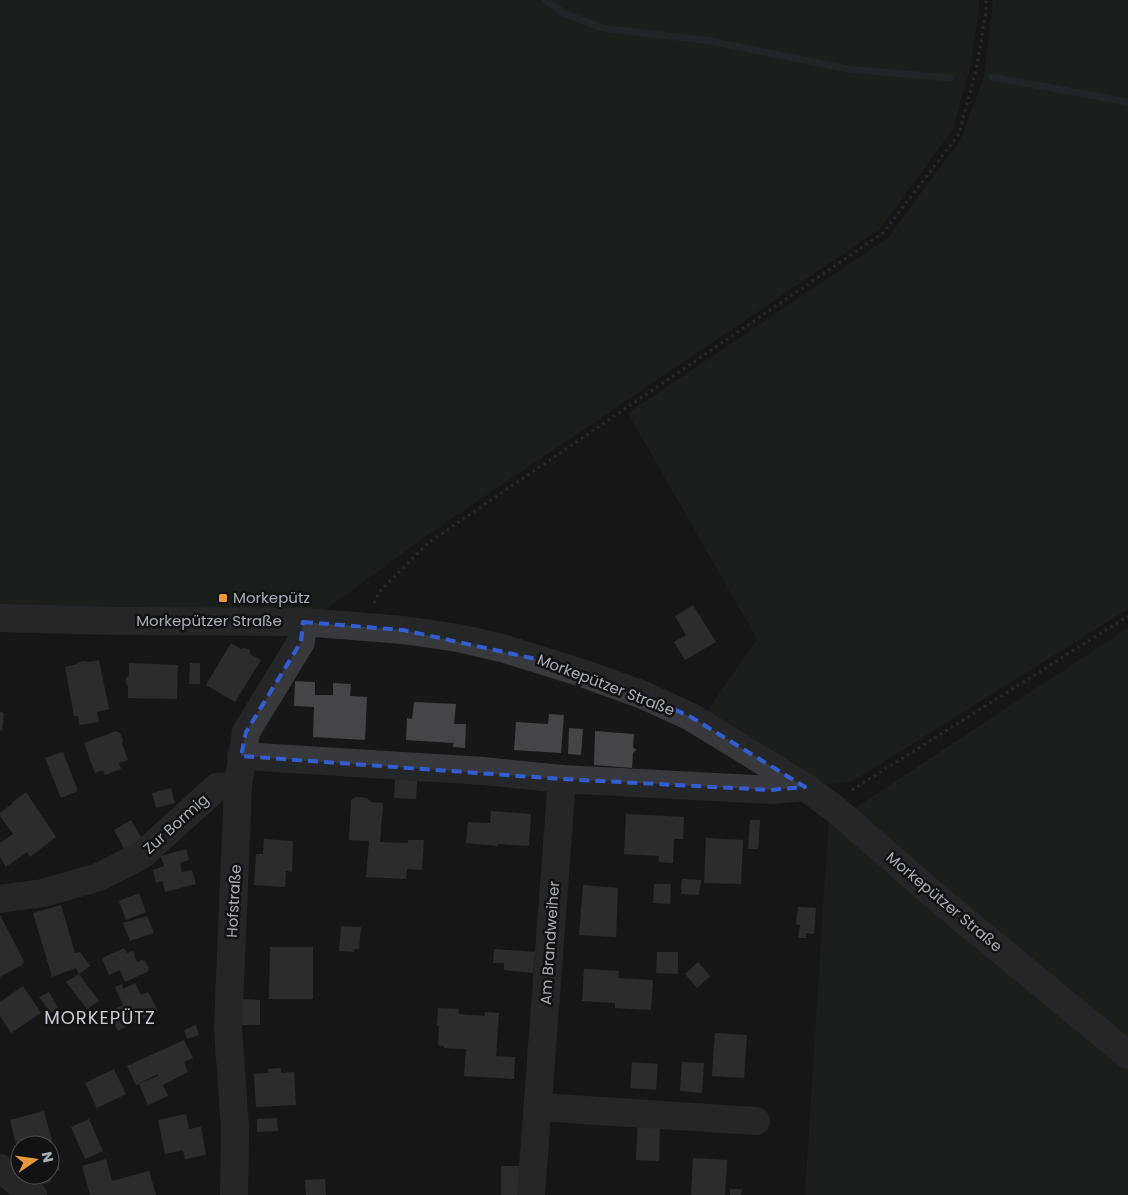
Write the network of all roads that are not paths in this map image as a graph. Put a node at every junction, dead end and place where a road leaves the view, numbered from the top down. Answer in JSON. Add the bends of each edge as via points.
{"nodes":[{"id":1,"x":0,"y":618,"type":"edge"},
{"id":2,"x":303,"y":622,"type":"junction"},
{"id":3,"x":242,"y":756,"type":"junction"},
{"id":4,"x":562,"y":779,"type":"junction"},
{"id":5,"x":238,"y":786,"type":"junction"},
{"id":6,"x":805,"y":787,"type":"junction"},
{"id":7,"x":0,"y":899,"type":"edge"},
{"id":8,"x":1128,"y":1055,"type":"edge"},
{"id":9,"x":538,"y":1106,"type":"junction"},
{"id":10,"x":756,"y":1121,"type":"dead end"},
{"id":11,"x":0,"y":1168,"type":"edge"},
{"id":12,"x":33,"y":1195,"type":"edge"},
{"id":13,"x":234,"y":1195,"type":"edge"},
{"id":14,"x":531,"y":1195,"type":"edge"}],
"edges":[{"from":1,"to":2,"type":"street","name":"Morkepützer Straße"},
{"from":2,"to":3,"type":"street","name":"Hofstraße","via":[[300,642],[246,732]]},
{"from":2,"to":6,"type":"street","name":"Morkepützer Straße","via":[[458,638],[594,677],[691,718]]},
{"from":3,"to":4,"type":"street"},
{"from":3,"to":5,"type":"street","name":"Hofstraße"},
{"from":4,"to":6,"type":"street","via":[[771,790]]},
{"from":4,"to":9,"type":"street","name":"Am Brandweiher"},
{"from":5,"to":7,"type":"street","name":"Zur Bormig","via":[[217,787],[142,855],[98,877],[43,893]]},
{"from":5,"to":13,"type":"street","name":"Hofstraße","via":[[228,1028],[235,1129]]},
{"from":6,"to":8,"type":"street","name":"Morkepützer Straße"},
{"from":9,"to":10,"type":"street"},
{"from":9,"to":14,"type":"street","name":"Am Brandweiher"},
{"from":11,"to":12,"type":"street"}]}
